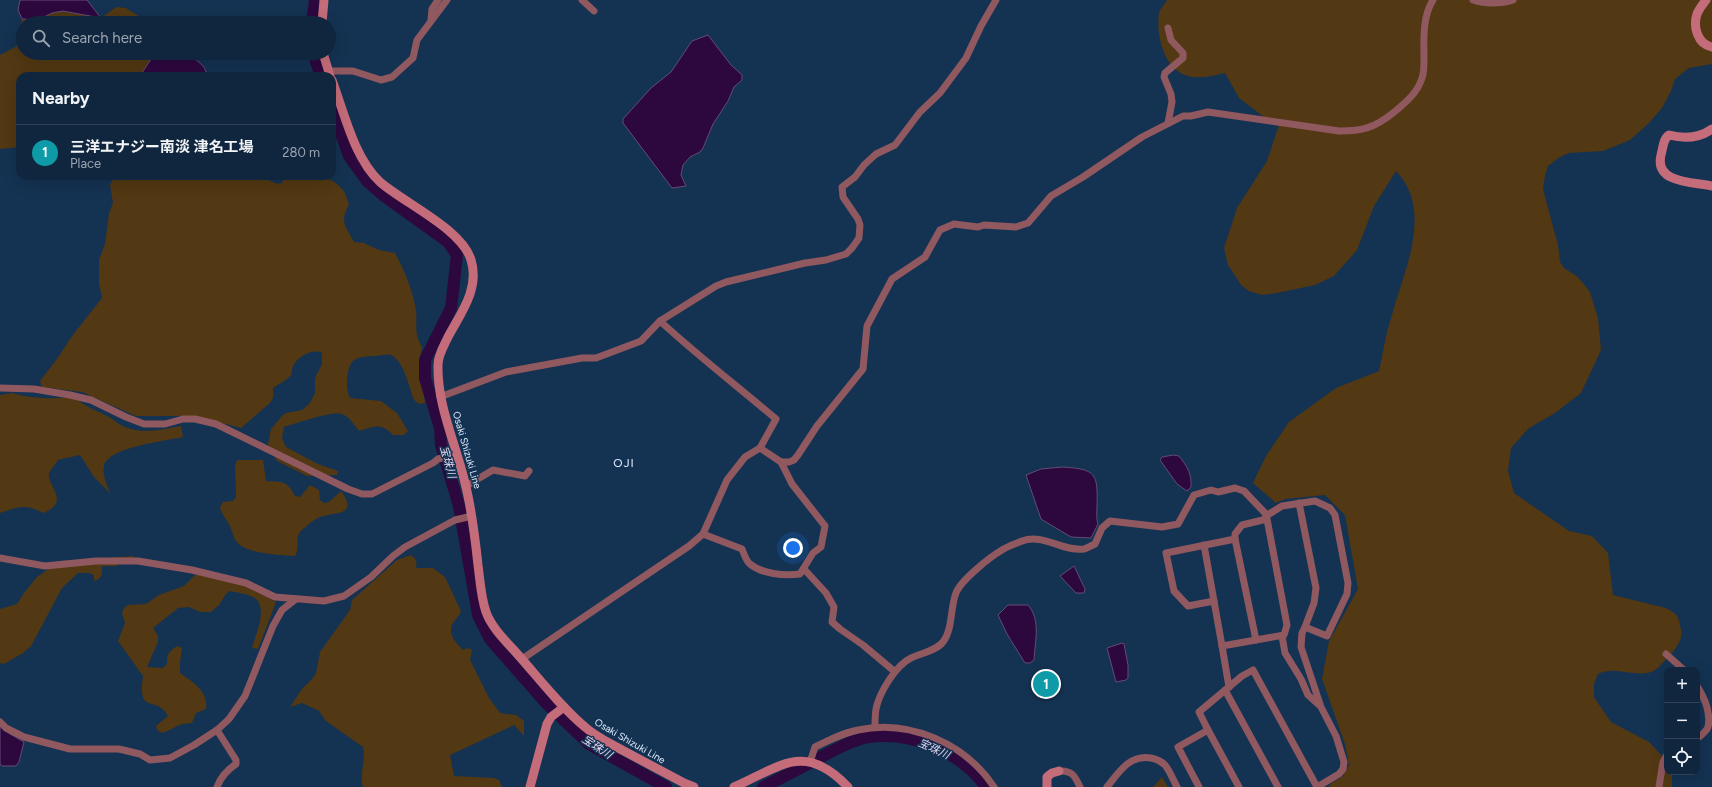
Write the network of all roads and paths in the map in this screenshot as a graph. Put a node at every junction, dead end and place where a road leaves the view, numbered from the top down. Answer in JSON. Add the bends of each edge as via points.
{"nodes":[{"id":1,"x":324,"y":0,"type":"edge"},
{"id":2,"x":438,"y":0,"type":"edge"},
{"id":3,"x":447,"y":0,"type":"edge"},
{"id":4,"x":582,"y":0,"type":"edge"},
{"id":5,"x":996,"y":0,"type":"edge"},
{"id":6,"x":1433,"y":0,"type":"edge"},
{"id":7,"x":1473,"y":0,"type":"edge"},
{"id":8,"x":1513,"y":0,"type":"edge"},
{"id":9,"x":1706,"y":0,"type":"edge"},
{"id":10,"x":594,"y":11,"type":"dead end"},
{"id":11,"x":323,"y":16,"type":"edge"},
{"id":12,"x":431,"y":20,"type":"junction"},
{"id":13,"x":1168,"y":28,"type":"dead end"},
{"id":14,"x":1712,"y":48,"type":"edge"},
{"id":15,"x":325,"y":60,"type":"edge"},
{"id":16,"x":329,"y":72,"type":"edge"},
{"id":17,"x":336,"y":73,"type":"edge"},
{"id":18,"x":336,"y":91,"type":"edge"},
{"id":19,"x":1168,"y":123,"type":"junction"},
{"id":20,"x":1712,"y":129,"type":"edge"},
{"id":21,"x":1712,"y":186,"type":"edge"},
{"id":22,"x":660,"y":321,"type":"junction"},
{"id":23,"x":0,"y":388,"type":"edge"},
{"id":24,"x":440,"y":397,"type":"junction"},
{"id":25,"x":760,"y":448,"type":"junction"},
{"id":26,"x":453,"y":455,"type":"junction"},
{"id":27,"x":781,"y":462,"type":"junction"},
{"id":28,"x":529,"y":471,"type":"dead end"},
{"id":29,"x":466,"y":486,"type":"junction"},
{"id":30,"x":1299,"y":503,"type":"junction"},
{"id":31,"x":470,"y":517,"type":"junction"},
{"id":32,"x":1266,"y":518,"type":"junction"},
{"id":33,"x":703,"y":534,"type":"junction"},
{"id":34,"x":1236,"y":539,"type":"junction"},
{"id":35,"x":1204,"y":545,"type":"junction"},
{"id":36,"x":0,"y":558,"type":"edge"},
{"id":37,"x":804,"y":569,"type":"junction"},
{"id":38,"x":296,"y":599,"type":"junction"},
{"id":39,"x":1214,"y":601,"type":"junction"},
{"id":40,"x":1305,"y":626,"type":"junction"},
{"id":41,"x":1282,"y":636,"type":"junction"},
{"id":42,"x":1256,"y":640,"type":"junction"},
{"id":43,"x":1222,"y":646,"type":"junction"},
{"id":44,"x":1666,"y":654,"type":"dead end"},
{"id":45,"x":522,"y":659,"type":"junction"},
{"id":46,"x":1681,"y":667,"type":"edge"},
{"id":47,"x":894,"y":671,"type":"junction"},
{"id":48,"x":1227,"y":688,"type":"junction"},
{"id":49,"x":1700,"y":693,"type":"edge"},
{"id":50,"x":1321,"y":707,"type":"junction"},
{"id":51,"x":562,"y":708,"type":"junction"},
{"id":52,"x":0,"y":722,"type":"edge"},
{"id":53,"x":875,"y":727,"type":"junction"},
{"id":54,"x":217,"y":730,"type":"junction"},
{"id":55,"x":1208,"y":730,"type":"junction"},
{"id":56,"x":1700,"y":736,"type":"edge"},
{"id":57,"x":813,"y":760,"type":"junction"},
{"id":58,"x":1664,"y":760,"type":"edge"},
{"id":59,"x":1059,"y":771,"type":"joint"},
{"id":60,"x":217,"y":787,"type":"edge"},
{"id":61,"x":530,"y":787,"type":"edge"},
{"id":62,"x":694,"y":787,"type":"edge"},
{"id":63,"x":734,"y":787,"type":"edge"},
{"id":64,"x":848,"y":787,"type":"edge"},
{"id":65,"x":994,"y":787,"type":"edge"},
{"id":66,"x":1047,"y":787,"type":"edge"},
{"id":67,"x":1080,"y":787,"type":"edge"},
{"id":68,"x":1107,"y":787,"type":"edge"},
{"id":69,"x":1177,"y":787,"type":"edge"},
{"id":70,"x":1199,"y":787,"type":"edge"},
{"id":71,"x":1239,"y":787,"type":"edge"},
{"id":72,"x":1278,"y":787,"type":"edge"},
{"id":73,"x":1317,"y":787,"type":"edge"},
{"id":74,"x":1659,"y":787,"type":"edge"}],
"edges":[{"from":1,"to":11,"type":"main road"},
{"from":2,"to":12,"type":"street","via":[[432,9]]},
{"from":3,"to":12,"type":"street"},
{"from":4,"to":10,"type":"street"},
{"from":5,"to":22,"type":"street","via":[[966,58],[940,93],[920,112],[895,145],[876,154],[864,165],[856,178],[842,187],[844,197],[860,225],[859,238],[846,254],[726,282]]},
{"from":6,"to":19,"type":"street","via":[[1425,25],[1422,78],[1415,93],[1407,102],[1375,126],[1359,132],[1339,132],[1208,112],[1183,116]]},
{"from":7,"to":8,"type":"street"},
{"from":9,"to":14,"type":"main road","via":[[1698,12],[1695,25],[1700,40]]},
{"from":12,"to":17,"type":"street","via":[[418,40],[414,58],[389,79],[378,80],[350,70]]},
{"from":13,"to":19,"type":"street","via":[[1171,40],[1183,53],[1183,58],[1165,72],[1164,77],[1172,102]]},
{"from":15,"to":16,"type":"main road"},
{"from":18,"to":24,"type":"main road","name":"Osaki Shizuki Line","via":[[358,150],[368,168],[380,182],[454,236],[472,260],[472,291],[442,349],[438,362]]},
{"from":19,"to":27,"type":"street","via":[[1051,196],[1028,223],[1016,227],[954,224],[940,230],[926,257],[892,279],[867,326],[862,369],[817,426],[798,456],[789,462]]},
{"from":20,"to":21,"type":"main road","via":[[1702,136],[1693,138],[1668,135],[1659,163],[1662,170],[1672,178]]},
{"from":22,"to":24,"type":"street","via":[[641,341],[596,358],[582,358],[506,372]]},
{"from":22,"to":25,"type":"street","via":[[776,419]]},
{"from":23,"to":26,"type":"street","via":[[34,389],[91,400],[144,424],[165,424],[183,419],[216,424],[326,479],[362,494],[372,494],[438,459]]},
{"from":24,"to":26,"type":"main road","name":"Osaki Shizuki Line"},
{"from":25,"to":27,"type":"street"},
{"from":25,"to":33,"type":"street","via":[[745,457],[727,480]]},
{"from":26,"to":29,"type":"main road","name":"Osaki Shizuki Line"},
{"from":27,"to":37,"type":"street","via":[[792,484],[825,526],[821,547],[813,553]]},
{"from":28,"to":29,"type":"street","via":[[525,476],[493,470]]},
{"from":29,"to":31,"type":"main road","name":"Osaki Shizuki Line"},
{"from":30,"to":32,"type":"street","via":[[1282,506]]},
{"from":30,"to":40,"type":"street","via":[[1316,588],[1314,603]]},
{"from":30,"to":40,"type":"street","via":[[1315,501],[1330,508],[1335,515],[1348,583],[1347,594],[1327,636]]},
{"from":31,"to":38,"type":"street","via":[[455,520],[405,547],[371,577],[344,596],[324,601]]},
{"from":31,"to":45,"type":"main road","name":"Osaki Shizuki Line","via":[[486,613]]},
{"from":32,"to":34,"type":"street","via":[[1242,525],[1234,534]]},
{"from":32,"to":41,"type":"street","via":[[1287,625]]},
{"from":32,"to":47,"type":"street","via":[[1265,513],[1244,492],[1235,488],[1218,492],[1211,490],[1194,495],[1178,524],[1162,527],[1110,522],[1102,528],[1095,544],[1084,549],[1033,539],[1016,544],[1002,550],[962,583],[956,592],[947,637],[942,644],[909,658]]},
{"from":33,"to":37,"type":"street","via":[[742,549],[748,563],[762,571],[791,575],[800,574]]},
{"from":33,"to":45,"type":"street"},
{"from":34,"to":35,"type":"street"},
{"from":34,"to":42,"type":"street"},
{"from":35,"to":39,"type":"street"},
{"from":35,"to":39,"type":"street","via":[[1166,553],[1174,591],[1188,606]]},
{"from":36,"to":38,"type":"street","via":[[45,566],[96,561],[138,561],[246,582],[274,597]]},
{"from":37,"to":47,"type":"street","via":[[826,593],[834,607],[832,622]]},
{"from":38,"to":54,"type":"street","via":[[282,610],[244,696],[229,719]]},
{"from":39,"to":43,"type":"street"},
{"from":40,"to":50,"type":"street","via":[[1301,647]]},
{"from":41,"to":42,"type":"street"},
{"from":41,"to":50,"type":"street","via":[[1285,653],[1308,695]]},
{"from":42,"to":43,"type":"street"},
{"from":43,"to":48,"type":"street"},
{"from":44,"to":46,"type":"street"},
{"from":45,"to":51,"type":"main road","name":"Osaki Shizuki Line"},
{"from":47,"to":53,"type":"street","via":[[876,709]]},
{"from":48,"to":55,"type":"street","via":[[1200,712]]},
{"from":48,"to":72,"type":"street"},
{"from":48,"to":73,"type":"street","via":[[1253,670]]},
{"from":49,"to":56,"type":"street","via":[[1707,709],[1708,726]]},
{"from":50,"to":73,"type":"street","via":[[1336,736],[1344,762],[1343,769],[1338,774]]},
{"from":51,"to":61,"type":"main road","via":[[547,724]]},
{"from":51,"to":62,"type":"main road","name":"Osaki Shizuki Line","via":[[603,740]]},
{"from":52,"to":54,"type":"street","via":[[24,737],[70,749],[119,749],[140,754],[150,760],[170,758]]},
{"from":53,"to":57,"type":"street","via":[[837,736],[815,747]]},
{"from":53,"to":65,"type":"street","via":[[912,731],[937,739],[970,760]]},
{"from":54,"to":60,"type":"street","via":[[236,760],[236,764],[227,770]]},
{"from":55,"to":70,"type":"street","via":[[1178,747]]},
{"from":55,"to":71,"type":"street"},
{"from":57,"to":63,"type":"main road","via":[[778,765]]},
{"from":57,"to":64,"type":"main road"},
{"from":58,"to":74,"type":"street"},
{"from":59,"to":66,"type":"main road","via":[[1047,777]]},
{"from":59,"to":67,"type":"street","via":[[1074,774]]},
{"from":68,"to":69,"type":"street","via":[[1130,761],[1144,756],[1161,762]]}]}
